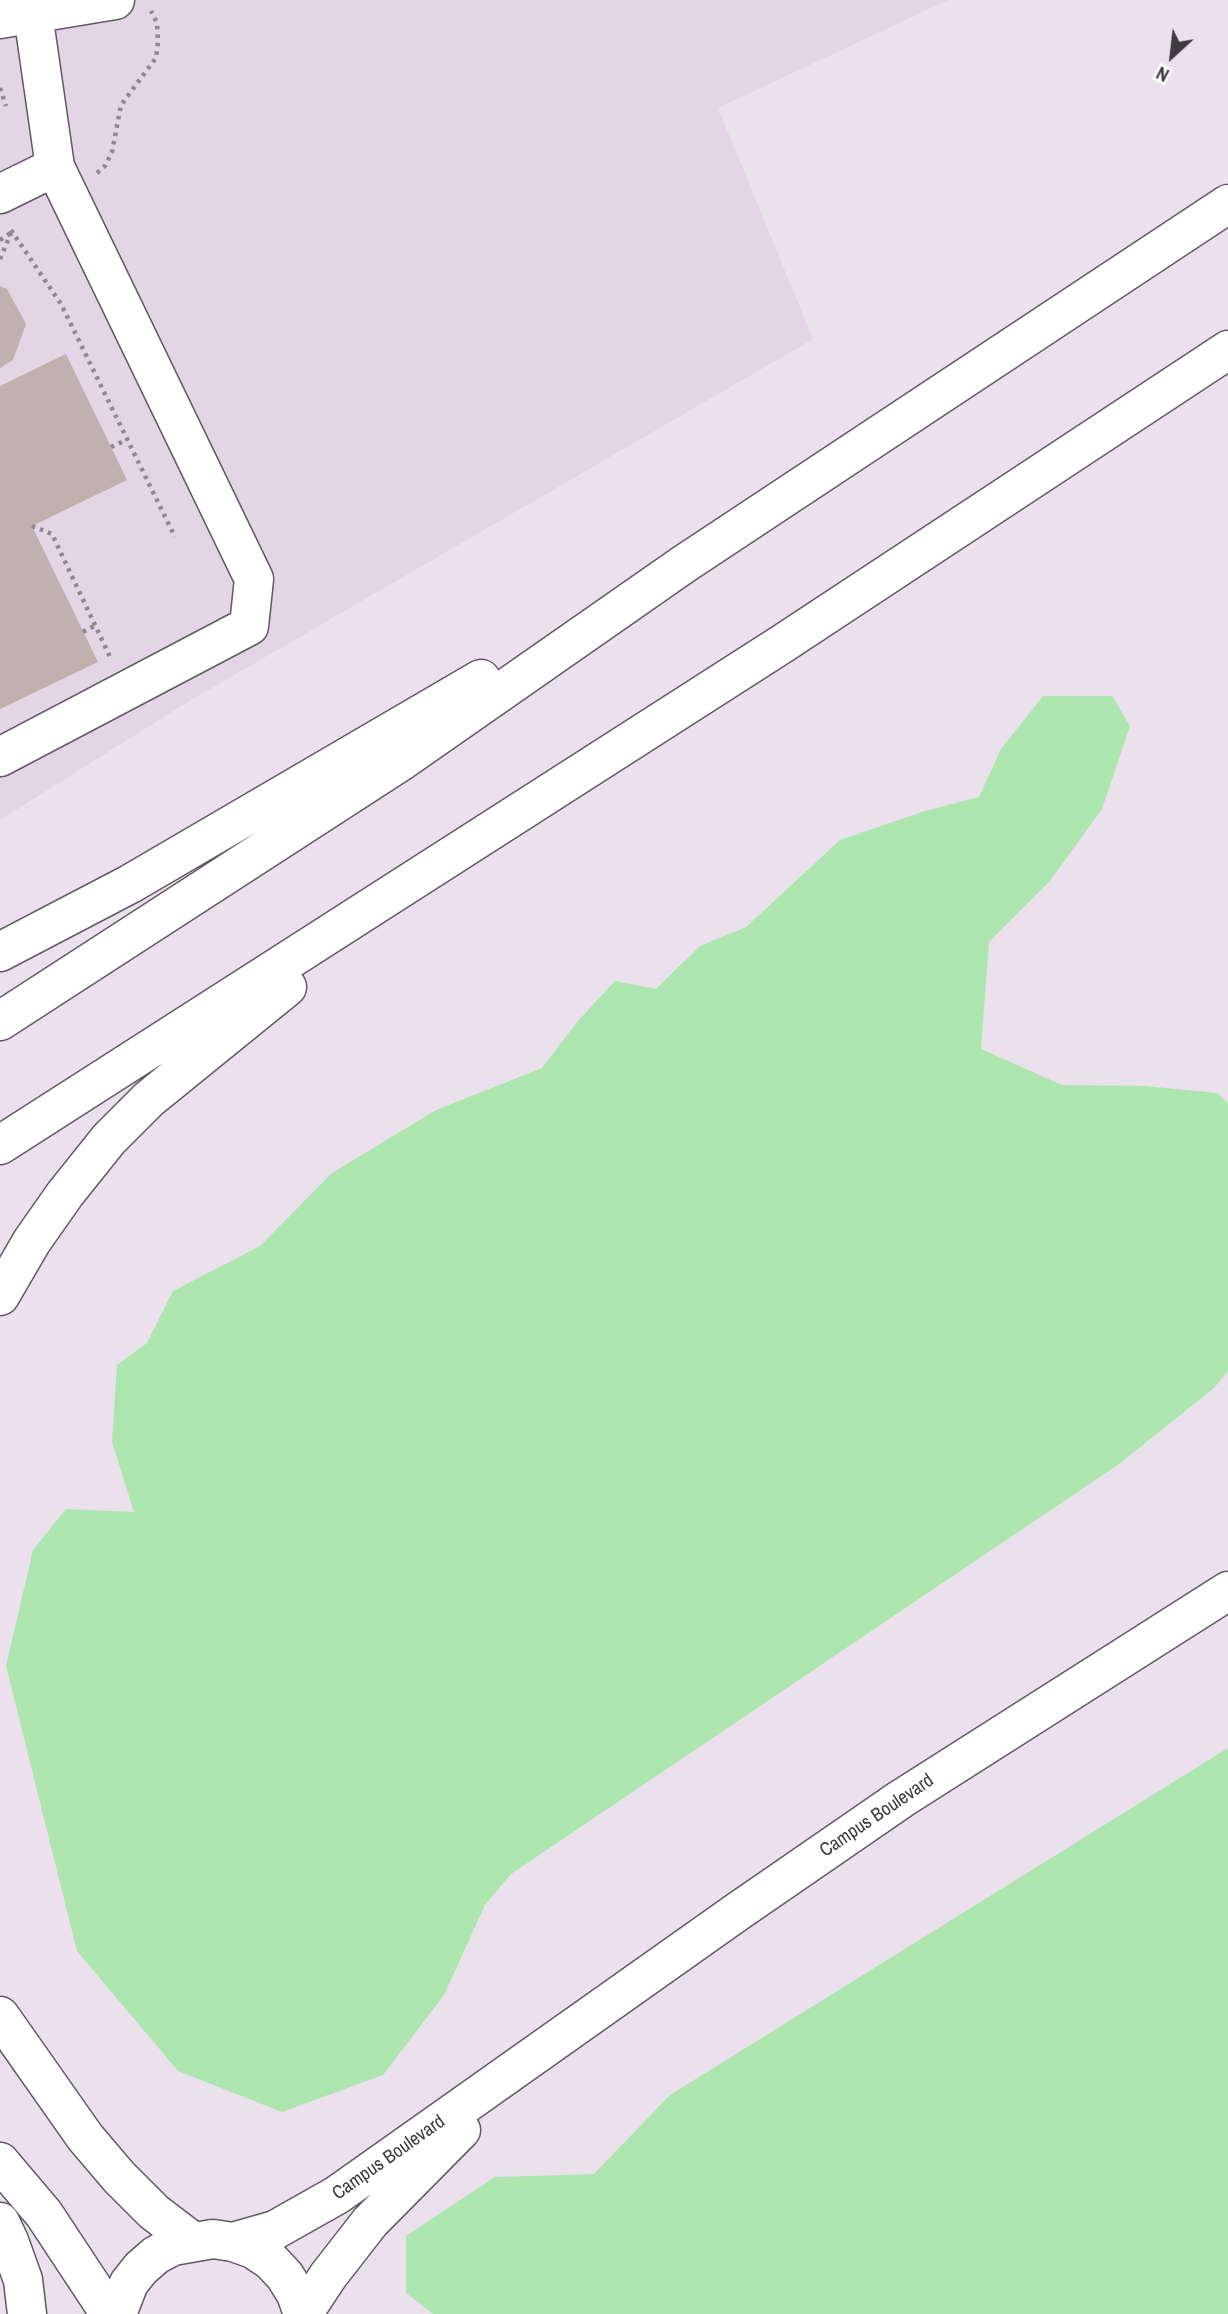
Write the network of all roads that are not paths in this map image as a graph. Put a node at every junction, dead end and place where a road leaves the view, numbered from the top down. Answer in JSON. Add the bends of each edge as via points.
{"nodes":[{"id":1,"x":115,"y":0,"type":"edge"},
{"id":2,"x":17,"y":17,"type":"edge"},
{"id":3,"x":63,"y":182,"type":"junction"},
{"id":4,"x":1228,"y":204,"type":"edge"},
{"id":5,"x":3,"y":207,"type":"edge"},
{"id":6,"x":1228,"y":350,"type":"edge"},
{"id":7,"x":684,"y":564,"type":"junction"},
{"id":8,"x":0,"y":757,"type":"edge"},
{"id":9,"x":550,"y":792,"type":"junction"},
{"id":10,"x":0,"y":952,"type":"edge"},
{"id":11,"x":0,"y":1021,"type":"edge"},
{"id":12,"x":0,"y":1145,"type":"edge"},
{"id":13,"x":0,"y":1296,"type":"edge"},
{"id":14,"x":1228,"y":1591,"type":"edge"},
{"id":15,"x":0,"y":2016,"type":"edge"},
{"id":16,"x":535,"y":2055,"type":"junction"},
{"id":17,"x":0,"y":2162,"type":"edge"},
{"id":18,"x":0,"y":2222,"type":"edge"},
{"id":19,"x":192,"y":2241,"type":"junction"},
{"id":20,"x":233,"y":2242,"type":"junction"},
{"id":21,"x":27,"y":2314,"type":"edge"},
{"id":22,"x":110,"y":2314,"type":"edge"},
{"id":23,"x":117,"y":2314,"type":"edge"},
{"id":24,"x":303,"y":2314,"type":"edge"}],
"edges":[{"from":1,"to":2,"type":"main road"},
{"from":2,"to":3,"type":"main road"},
{"from":3,"to":5,"type":"main road"},
{"from":3,"to":8,"type":"main road","via":[[254,579],[249,626]]},
{"from":4,"to":7,"type":"main road"},
{"from":6,"to":9,"type":"main road"},
{"from":7,"to":10,"type":"main road","via":[[130,884]]},
{"from":7,"to":11,"type":"main road","via":[[403,760]]},
{"from":9,"to":12,"type":"main road"},
{"from":9,"to":13,"type":"main road","via":[[337,947],[149,1099],[65,1194]]},
{"from":14,"to":16,"type":"main road","name":"Campus Boulevard","via":[[911,1792]]},
{"from":15,"to":19,"type":"main road","via":[[93,2147],[154,2212]]},
{"from":16,"to":20,"type":"main road","name":"Campus Boulevard","via":[[308,2213],[275,2230]]},
{"from":16,"to":24,"type":"main road","name":"Campus Boulevard","via":[[370,2222]]},
{"from":17,"to":22,"type":"main road","via":[[44,2214]]},
{"from":18,"to":21,"type":"main road","via":[[23,2280]]},
{"from":19,"to":20,"type":"main road","name":"Campus Boulevard"},
{"from":19,"to":23,"type":"main road","name":"Campus Boulevard","via":[[173,2246],[141,2268],[129,2283]]},
{"from":20,"to":24,"type":"main road","name":"Campus Boulevard","via":[[271,2261],[296,2294]]}]}
